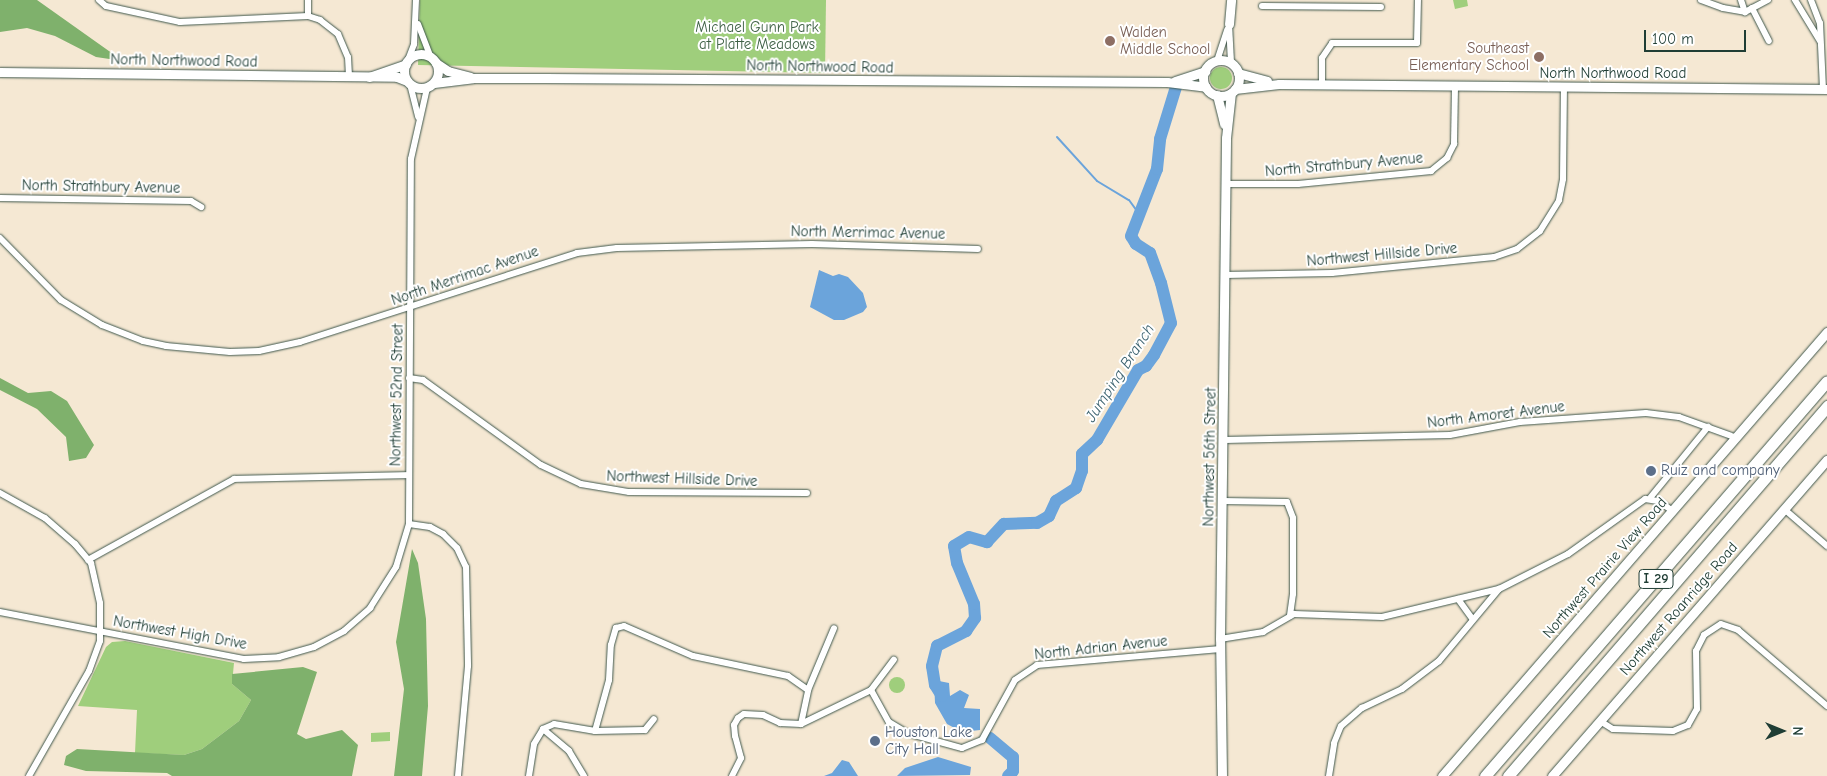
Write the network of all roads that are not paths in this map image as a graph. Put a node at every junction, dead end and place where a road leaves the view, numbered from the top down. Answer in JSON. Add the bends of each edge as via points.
{"nodes":[{"id":1,"x":98,"y":0,"type":"edge"},
{"id":2,"x":308,"y":0,"type":"edge"},
{"id":3,"x":416,"y":0,"type":"edge"},
{"id":4,"x":1231,"y":0,"type":"edge"},
{"id":5,"x":1418,"y":0,"type":"edge"},
{"id":6,"x":1701,"y":0,"type":"edge"},
{"id":7,"x":1741,"y":0,"type":"edge"},
{"id":8,"x":1768,"y":0,"type":"edge"},
{"id":9,"x":1795,"y":0,"type":"edge"},
{"id":10,"x":1812,"y":0,"type":"edge"},
{"id":11,"x":1318,"y":3,"type":"edge"},
{"id":12,"x":1262,"y":6,"type":"dead end"},
{"id":13,"x":1381,"y":8,"type":"dead end"},
{"id":14,"x":1752,"y":8,"type":"junction"},
{"id":15,"x":1745,"y":12,"type":"junction"},
{"id":16,"x":308,"y":16,"type":"junction"},
{"id":17,"x":416,"y":18,"type":"junction"},
{"id":18,"x":1229,"y":24,"type":"junction"},
{"id":19,"x":1769,"y":41,"type":"dead end"},
{"id":20,"x":1820,"y":41,"type":"junction"},
{"id":21,"x":430,"y":56,"type":"junction"},
{"id":22,"x":1217,"y":61,"type":"junction"},
{"id":23,"x":407,"y":62,"type":"junction"},
{"id":24,"x":436,"y":63,"type":"junction"},
{"id":25,"x":1231,"y":64,"type":"junction"},
{"id":26,"x":1205,"y":71,"type":"junction"},
{"id":27,"x":0,"y":72,"type":"edge"},
{"id":28,"x":1238,"y":73,"type":"junction"},
{"id":29,"x":349,"y":77,"type":"junction"},
{"id":30,"x":368,"y":77,"type":"junction"},
{"id":31,"x":473,"y":78,"type":"junction"},
{"id":32,"x":1167,"y":82,"type":"junction"},
{"id":33,"x":409,"y":83,"type":"junction"},
{"id":34,"x":1279,"y":84,"type":"junction"},
{"id":35,"x":1322,"y":84,"type":"junction"},
{"id":36,"x":430,"y":86,"type":"junction"},
{"id":37,"x":1206,"y":87,"type":"junction"},
{"id":38,"x":1455,"y":87,"type":"junction"},
{"id":39,"x":1564,"y":88,"type":"junction"},
{"id":40,"x":1825,"y":88,"type":"edge"},
{"id":41,"x":1233,"y":91,"type":"junction"},
{"id":42,"x":1217,"y":95,"type":"junction"},
{"id":43,"x":418,"y":117,"type":"junction"},
{"id":44,"x":1226,"y":138,"type":"junction"},
{"id":45,"x":1226,"y":184,"type":"junction"},
{"id":46,"x":0,"y":198,"type":"edge"},
{"id":47,"x":201,"y":207,"type":"dead end"},
{"id":48,"x":0,"y":238,"type":"edge"},
{"id":49,"x":978,"y":249,"type":"dead end"},
{"id":50,"x":1225,"y":275,"type":"junction"},
{"id":51,"x":411,"y":309,"type":"junction"},
{"id":52,"x":1827,"y":332,"type":"edge"},
{"id":53,"x":409,"y":378,"type":"junction"},
{"id":54,"x":1827,"y":381,"type":"edge"},
{"id":55,"x":1827,"y":406,"type":"edge"},
{"id":56,"x":1708,"y":427,"type":"junction"},
{"id":57,"x":1736,"y":438,"type":"junction"},
{"id":58,"x":1225,"y":440,"type":"junction"},
{"id":59,"x":1827,"y":460,"type":"edge"},
{"id":60,"x":409,"y":476,"type":"junction"},
{"id":61,"x":0,"y":493,"type":"edge"},
{"id":62,"x":807,"y":494,"type":"dead end"},
{"id":63,"x":1650,"y":498,"type":"junction"},
{"id":64,"x":1223,"y":501,"type":"junction"},
{"id":65,"x":1784,"y":509,"type":"junction"},
{"id":66,"x":1673,"y":511,"type":"junction"},
{"id":67,"x":410,"y":524,"type":"junction"},
{"id":68,"x":1827,"y":546,"type":"edge"},
{"id":69,"x":88,"y":560,"type":"junction"},
{"id":70,"x":1500,"y":589,"type":"junction"},
{"id":71,"x":1458,"y":599,"type":"junction"},
{"id":72,"x":0,"y":612,"type":"edge"},
{"id":73,"x":1290,"y":616,"type":"junction"},
{"id":74,"x":1472,"y":618,"type":"junction"},
{"id":75,"x":834,"y":628,"type":"dead end"},
{"id":76,"x":101,"y":631,"type":"junction"},
{"id":77,"x":1220,"y":644,"type":"junction"},
{"id":78,"x":894,"y":660,"type":"dead end"},
{"id":79,"x":808,"y":690,"type":"junction"},
{"id":80,"x":871,"y":690,"type":"junction"},
{"id":81,"x":1827,"y":706,"type":"edge"},
{"id":82,"x":654,"y":719,"type":"dead end"},
{"id":83,"x":1600,"y":721,"type":"junction"},
{"id":84,"x":801,"y":724,"type":"junction"},
{"id":85,"x":543,"y":729,"type":"junction"},
{"id":86,"x":595,"y":731,"type":"junction"},
{"id":87,"x":30,"y":776,"type":"edge"},
{"id":88,"x":458,"y":776,"type":"edge"},
{"id":89,"x":529,"y":776,"type":"edge"},
{"id":90,"x":584,"y":776,"type":"edge"},
{"id":91,"x":732,"y":776,"type":"edge"},
{"id":92,"x":1222,"y":776,"type":"edge"},
{"id":93,"x":1329,"y":776,"type":"edge"},
{"id":94,"x":1442,"y":776,"type":"edge"},
{"id":95,"x":1485,"y":776,"type":"edge"},
{"id":96,"x":1508,"y":776,"type":"edge"},
{"id":97,"x":1552,"y":776,"type":"edge"}],
"edges":[{"from":1,"to":16,"type":"street","via":[[106,6],[180,22]]},
{"from":2,"to":16,"type":"street"},
{"from":3,"to":17,"type":"street"},
{"from":4,"to":18,"type":"street"},
{"from":5,"to":35,"type":"street","via":[[1417,43],[1332,44],[1322,58]]},
{"from":6,"to":15,"type":"street"},
{"from":7,"to":15,"type":"street"},
{"from":8,"to":14,"type":"street"},
{"from":9,"to":20,"type":"street"},
{"from":10,"to":20,"type":"street","via":[[1820,23]]},
{"from":11,"to":12,"type":"street"},
{"from":11,"to":13,"type":"street"},
{"from":14,"to":15,"type":"street"},
{"from":14,"to":19,"type":"street"},
{"from":16,"to":29,"type":"street","via":[[320,20],[338,34],[348,57]]},
{"from":17,"to":21,"type":"street"},
{"from":17,"to":23,"type":"street","via":[[414,44]]},
{"from":18,"to":22,"type":"street"},
{"from":18,"to":25,"type":"street"},
{"from":20,"to":40,"type":"street","via":[[1824,54]]},
{"from":21,"to":23,"type":"street","via":[[421,54]]},
{"from":21,"to":24,"type":"street"},
{"from":22,"to":25,"type":"street"},
{"from":22,"to":26,"type":"street"},
{"from":23,"to":30,"type":"street","name":"North Northwood Road"},
{"from":23,"to":33,"type":"street","via":[[404,73]]},
{"from":24,"to":31,"type":"street","name":"North Northwood Road","via":[[448,71]]},
{"from":24,"to":36,"type":"street","via":[[438,73]]},
{"from":25,"to":28,"type":"street"},
{"from":26,"to":32,"type":"street","name":"North Northwood Road","via":[[1198,76]]},
{"from":26,"to":37,"type":"street"},
{"from":27,"to":29,"type":"street","name":"North Northwood Road"},
{"from":28,"to":34,"type":"street","name":"North Northwood Road"},
{"from":28,"to":41,"type":"street"},
{"from":29,"to":30,"type":"street","name":"North Northwood Road"},
{"from":30,"to":33,"type":"street","name":"North Northwood Road","via":[[397,77]]},
{"from":31,"to":32,"type":"street","name":"North Northwood Road"},
{"from":31,"to":36,"type":"street","name":"North Northwood Road"},
{"from":32,"to":37,"type":"street","name":"North Northwood Road"},
{"from":33,"to":36,"type":"street"},
{"from":33,"to":43,"type":"street","name":"Northwest 52nd Street"},
{"from":34,"to":35,"type":"street","name":"North Northwood Road"},
{"from":34,"to":41,"type":"street","name":"North Northwood Road"},
{"from":35,"to":38,"type":"street","name":"North Northwood Road"},
{"from":36,"to":43,"type":"street","name":"Northwest 52nd Street"},
{"from":37,"to":42,"type":"street"},
{"from":38,"to":39,"type":"street","name":"North Northwood Road"},
{"from":38,"to":45,"type":"street","name":"North Strathbury Avenue","via":[[1454,144],[1443,162],[1430,170],[1298,184]]},
{"from":39,"to":40,"type":"street","name":"North Northwood Road"},
{"from":39,"to":50,"type":"street","name":"Northwest Hillside Drive","via":[[1562,189],[1554,211],[1535,236],[1517,249],[1494,257],[1286,276]]},
{"from":41,"to":42,"type":"street"},
{"from":41,"to":44,"type":"street","name":"Northwest 56th Street"},
{"from":42,"to":44,"type":"street","name":"Northwest 56th Street"},
{"from":43,"to":51,"type":"street","name":"Northwest 52nd Street","via":[[411,159]]},
{"from":44,"to":45,"type":"street","name":"Northwest 56th Street"},
{"from":45,"to":50,"type":"street","name":"Northwest 56th Street"},
{"from":46,"to":47,"type":"street","name":"North Strathbury Avenue","via":[[191,201]]},
{"from":48,"to":51,"type":"street","name":"North Merrimac Avenue","via":[[61,300],[120,333],[166,346],[230,352],[258,351]]},
{"from":49,"to":51,"type":"street","name":"North Merrimac Avenue","via":[[812,244],[617,248],[577,253],[506,274]]},
{"from":50,"to":58,"type":"street","name":"Northwest 56th Street"},
{"from":51,"to":53,"type":"street","name":"Northwest 52nd Street"},
{"from":52,"to":57,"type":"street","name":"Northwest Prairie View Road"},
{"from":53,"to":60,"type":"street","name":"Northwest 52nd Street"},
{"from":53,"to":62,"type":"street","name":"Northwest Hillside Drive","via":[[422,380],[541,465],[581,484],[628,492]]},
{"from":54,"to":95,"type":"highway","number":"I 29"},
{"from":55,"to":96,"type":"highway","number":"I 29"},
{"from":56,"to":57,"type":"street","name":"North Amoret Avenue"},
{"from":56,"to":58,"type":"street","name":"North Amoret Avenue","via":[[1679,417],[1646,413],[1520,422],[1450,436]]},
{"from":56,"to":63,"type":"street","name":"North Adrian Avenue"},
{"from":57,"to":66,"type":"street","name":"Northwest Prairie View Road"},
{"from":58,"to":64,"type":"street","name":"Northwest 56th Street"},
{"from":59,"to":65,"type":"street","name":"Northwest Roanridge Road"},
{"from":60,"to":67,"type":"street","name":"Northwest 52nd Street"},
{"from":60,"to":69,"type":"street","via":[[234,479]]},
{"from":61,"to":69,"type":"street","via":[[45,518]]},
{"from":63,"to":66,"type":"street"},
{"from":63,"to":70,"type":"street","name":"North Adrian Avenue","via":[[1568,554]]},
{"from":64,"to":73,"type":"street","via":[[1287,502],[1293,518]]},
{"from":64,"to":77,"type":"street","name":"Northwest 56th Street"},
{"from":65,"to":68,"type":"street"},
{"from":65,"to":83,"type":"street","name":"Northwest Roanridge Road"},
{"from":66,"to":94,"type":"street","name":"Northwest Prairie View Road"},
{"from":67,"to":76,"type":"street","name":"Northwest High Drive","via":[[396,567],[380,594],[344,631],[314,647],[279,657],[244,659]]},
{"from":67,"to":88,"type":"street","via":[[444,534],[457,548],[466,567],[468,666]]},
{"from":69,"to":76,"type":"street","via":[[99,591]]},
{"from":70,"to":71,"type":"street","name":"North Adrian Avenue"},
{"from":70,"to":74,"type":"street"},
{"from":71,"to":73,"type":"street","name":"North Adrian Avenue","via":[[1382,617]]},
{"from":71,"to":74,"type":"street"},
{"from":72,"to":76,"type":"street","name":"Northwest High Drive"},
{"from":73,"to":77,"type":"street","name":"North Adrian Avenue","via":[[1258,633]]},
{"from":74,"to":93,"type":"street","via":[[1453,646],[1427,671],[1390,696],[1362,708],[1341,726],[1334,743]]},
{"from":75,"to":79,"type":"street"},
{"from":76,"to":87,"type":"street","via":[[83,685]]},
{"from":77,"to":80,"type":"street","name":"North Adrian Avenue","via":[[1037,665],[1015,680],[991,729],[982,740],[962,748],[907,733],[885,718]]},
{"from":77,"to":92,"type":"street","name":"Northwest 56th Street"},
{"from":78,"to":80,"type":"street"},
{"from":79,"to":84,"type":"street"},
{"from":79,"to":86,"type":"street","via":[[788,676],[693,656],[624,626],[616,628],[611,645],[609,680]]},
{"from":80,"to":84,"type":"street"},
{"from":81,"to":83,"type":"street","via":[[1738,630],[1721,624],[1710,629],[1696,651],[1697,709],[1688,725],[1673,731],[1613,729]]},
{"from":82,"to":86,"type":"street","via":[[645,730]]},
{"from":83,"to":97,"type":"street","name":"Northwest Roanridge Road"},
{"from":84,"to":91,"type":"street","via":[[780,723],[763,715],[744,714],[738,718],[734,725],[741,758]]},
{"from":85,"to":86,"type":"street","via":[[554,724]]},
{"from":85,"to":89,"type":"street","via":[[534,744]]},
{"from":85,"to":90,"type":"street","via":[[569,751]]}]}
